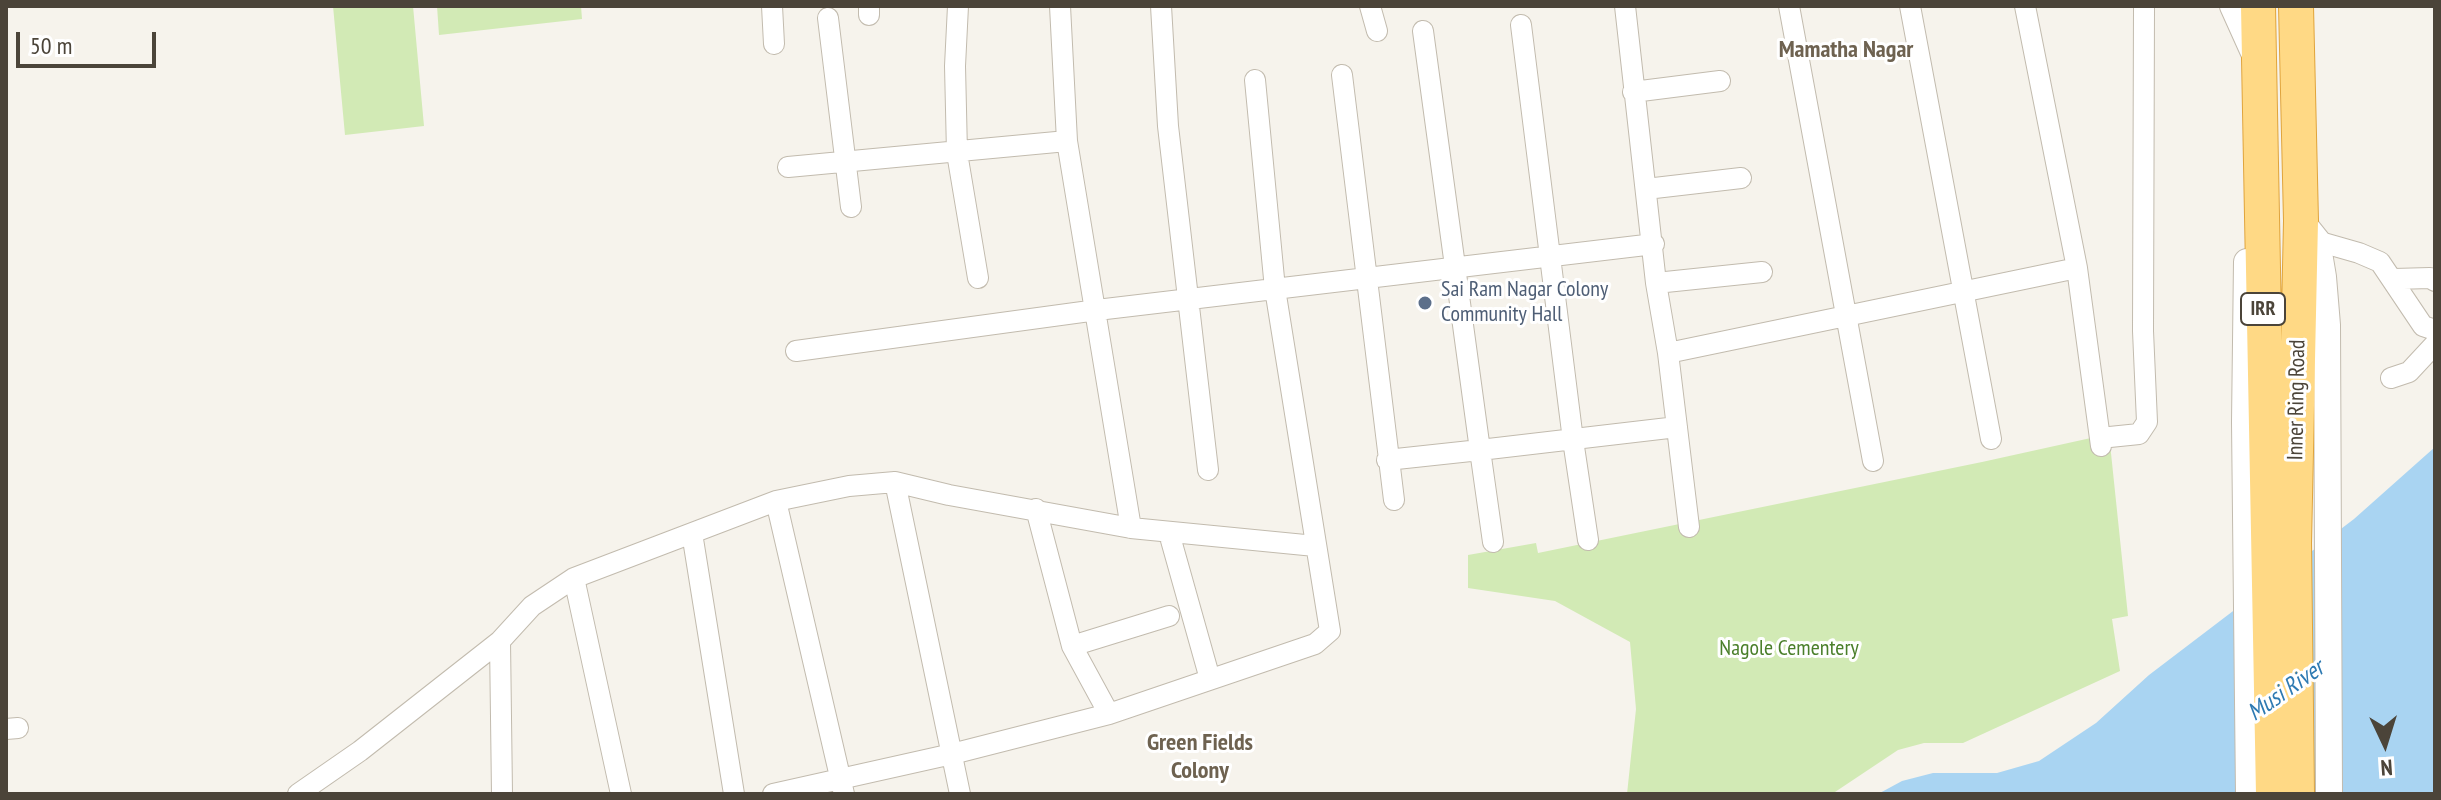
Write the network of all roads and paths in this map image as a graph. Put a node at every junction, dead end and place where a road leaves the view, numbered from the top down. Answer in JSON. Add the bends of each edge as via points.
{"nodes":[{"id":1,"x":772,"y":6,"type":"edge"},
{"id":2,"x":958,"y":6,"type":"edge"},
{"id":3,"x":1060,"y":6,"type":"edge"},
{"id":4,"x":1161,"y":6,"type":"edge"},
{"id":5,"x":1370,"y":6,"type":"edge"},
{"id":6,"x":1625,"y":6,"type":"edge"},
{"id":7,"x":1789,"y":6,"type":"edge"},
{"id":8,"x":1910,"y":6,"type":"edge"},
{"id":9,"x":2025,"y":6,"type":"edge"},
{"id":10,"x":2144,"y":6,"type":"edge"},
{"id":11,"x":2233,"y":6,"type":"edge"},
{"id":12,"x":2258,"y":6,"type":"edge"},
{"id":13,"x":2296,"y":6,"type":"edge"},
{"id":14,"x":828,"y":18,"type":"dead end"},
{"id":15,"x":1521,"y":25,"type":"dead end"},
{"id":16,"x":1377,"y":31,"type":"dead end"},
{"id":17,"x":1423,"y":31,"type":"dead end"},
{"id":18,"x":774,"y":44,"type":"dead end"},
{"id":19,"x":2259,"y":64,"type":"junction"},
{"id":20,"x":1342,"y":75,"type":"dead end"},
{"id":21,"x":1255,"y":80,"type":"dead end"},
{"id":22,"x":1720,"y":81,"type":"dead end"},
{"id":23,"x":1633,"y":92,"type":"junction"},
{"id":24,"x":2261,"y":116,"type":"junction"},
{"id":25,"x":1067,"y":141,"type":"junction"},
{"id":26,"x":957,"y":153,"type":"junction"},
{"id":27,"x":845,"y":161,"type":"junction"},
{"id":28,"x":788,"y":167,"type":"dead end"},
{"id":29,"x":1741,"y":178,"type":"dead end"},
{"id":30,"x":1646,"y":189,"type":"junction"},
{"id":31,"x":851,"y":207,"type":"dead end"},
{"id":32,"x":2309,"y":231,"type":"junction"},
{"id":33,"x":1654,"y":244,"type":"junction"},
{"id":34,"x":1551,"y":256,"type":"junction"},
{"id":35,"x":1457,"y":267,"type":"junction"},
{"id":36,"x":2077,"y":268,"type":"junction"},
{"id":37,"x":1762,"y":272,"type":"dead end"},
{"id":38,"x":1367,"y":277,"type":"junction"},
{"id":39,"x":978,"y":278,"type":"dead end"},
{"id":40,"x":2394,"y":279,"type":"junction"},
{"id":41,"x":2435,"y":281,"type":"edge"},
{"id":42,"x":1656,"y":283,"type":"junction"},
{"id":43,"x":1275,"y":289,"type":"junction"},
{"id":44,"x":1964,"y":293,"type":"junction"},
{"id":45,"x":1187,"y":300,"type":"junction"},
{"id":46,"x":1097,"y":310,"type":"junction"},
{"id":47,"x":1845,"y":317,"type":"junction"},
{"id":48,"x":2435,"y":330,"type":"edge"},
{"id":49,"x":2435,"y":344,"type":"edge"},
{"id":50,"x":796,"y":351,"type":"dead end"},
{"id":51,"x":1668,"y":353,"type":"junction"},
{"id":52,"x":2391,"y":378,"type":"dead end"},
{"id":53,"x":1677,"y":427,"type":"junction"},
{"id":54,"x":1991,"y":439,"type":"dead end"},
{"id":55,"x":1573,"y":440,"type":"junction"},
{"id":56,"x":1480,"y":450,"type":"junction"},
{"id":57,"x":1387,"y":460,"type":"junction"},
{"id":58,"x":1873,"y":461,"type":"dead end"},
{"id":59,"x":1208,"y":470,"type":"dead end"},
{"id":60,"x":895,"y":482,"type":"junction"},
{"id":61,"x":1394,"y":500,"type":"dead end"},
{"id":62,"x":776,"y":501,"type":"junction"},
{"id":63,"x":1036,"y":509,"type":"junction"},
{"id":64,"x":1689,"y":527,"type":"dead end"},
{"id":65,"x":1131,"y":528,"type":"junction"},
{"id":66,"x":692,"y":533,"type":"junction"},
{"id":67,"x":1169,"y":533,"type":"junction"},
{"id":68,"x":1588,"y":540,"type":"dead end"},
{"id":69,"x":1493,"y":542,"type":"dead end"},
{"id":70,"x":1315,"y":546,"type":"junction"},
{"id":71,"x":2280,"y":548,"type":"junction"},
{"id":72,"x":574,"y":578,"type":"junction"},
{"id":73,"x":1169,"y":616,"type":"dead end"},
{"id":74,"x":500,"y":641,"type":"junction"},
{"id":75,"x":1072,"y":646,"type":"junction"},
{"id":76,"x":1210,"y":679,"type":"junction"},
{"id":77,"x":1109,"y":714,"type":"junction"},
{"id":78,"x":952,"y":754,"type":"junction"},
{"id":79,"x":843,"y":786,"type":"edge"},
{"id":80,"x":298,"y":794,"type":"edge"},
{"id":81,"x":502,"y":794,"type":"edge"},
{"id":82,"x":621,"y":794,"type":"edge"},
{"id":83,"x":734,"y":794,"type":"edge"},
{"id":84,"x":773,"y":794,"type":"edge"},
{"id":85,"x":960,"y":794,"type":"edge"},
{"id":86,"x":2249,"y":794,"type":"edge"},
{"id":87,"x":2273,"y":794,"type":"edge"},
{"id":88,"x":2297,"y":794,"type":"edge"},
{"id":89,"x":2329,"y":794,"type":"edge"}],
"edges":[{"from":1,"to":18,"type":"street"},
{"from":2,"to":26,"type":"street"},
{"from":3,"to":25,"type":"street"},
{"from":4,"to":45,"type":"street"},
{"from":5,"to":16,"type":"street"},
{"from":6,"to":23,"type":"street"},
{"from":7,"to":47,"type":"street"},
{"from":8,"to":44,"type":"street"},
{"from":9,"to":36,"type":"street"},
{"from":10,"to":36,"type":"street","via":[[2147,422],[2139,434],[2101,442]]},
{"from":11,"to":19,"type":"street"},
{"from":12,"to":19,"type":"highway","number":"IRR"},
{"from":13,"to":32,"type":"highway","name":"Inner Ring Road","number":"IRR"},
{"from":14,"to":27,"type":"street"},
{"from":15,"to":34,"type":"street"},
{"from":17,"to":35,"type":"street"},
{"from":19,"to":24,"type":"highway","name":"Inner Ring Road","number":"IRR"},
{"from":20,"to":38,"type":"street"},
{"from":21,"to":43,"type":"street"},
{"from":22,"to":23,"type":"street"},
{"from":23,"to":30,"type":"street"},
{"from":24,"to":71,"type":"highway","name":"Inner Ring Road","number":"IRR"},
{"from":24,"to":86,"type":"street","via":[[2248,161]]},
{"from":25,"to":26,"type":"street"},
{"from":25,"to":46,"type":"street"},
{"from":26,"to":27,"type":"street"},
{"from":26,"to":39,"type":"street"},
{"from":27,"to":28,"type":"street"},
{"from":27,"to":31,"type":"street"},
{"from":29,"to":30,"type":"street"},
{"from":30,"to":33,"type":"street"},
{"from":32,"to":40,"type":"street","via":[[2380,262]]},
{"from":32,"to":71,"type":"highway","name":"Inner Ring Road","number":"IRR"},
{"from":32,"to":89,"type":"street","via":[[2323,277],[2327,325]]},
{"from":33,"to":34,"type":"street"},
{"from":33,"to":42,"type":"street"},
{"from":34,"to":35,"type":"street"},
{"from":34,"to":55,"type":"street"},
{"from":35,"to":38,"type":"street"},
{"from":35,"to":56,"type":"street"},
{"from":36,"to":44,"type":"street"},
{"from":37,"to":42,"type":"street"},
{"from":38,"to":43,"type":"street"},
{"from":38,"to":57,"type":"street"},
{"from":40,"to":41,"type":"street"},
{"from":40,"to":48,"type":"street","via":[[2423,326]]},
{"from":42,"to":51,"type":"street"},
{"from":43,"to":45,"type":"street"},
{"from":43,"to":70,"type":"street"},
{"from":44,"to":47,"type":"street"},
{"from":44,"to":54,"type":"street"},
{"from":45,"to":46,"type":"street"},
{"from":45,"to":59,"type":"street"},
{"from":46,"to":50,"type":"street"},
{"from":46,"to":65,"type":"street"},
{"from":47,"to":51,"type":"street"},
{"from":47,"to":58,"type":"street"},
{"from":49,"to":52,"type":"street","via":[[2409,372]]},
{"from":51,"to":53,"type":"street"},
{"from":53,"to":55,"type":"street"},
{"from":53,"to":64,"type":"street"},
{"from":55,"to":56,"type":"street"},
{"from":55,"to":68,"type":"street"},
{"from":56,"to":57,"type":"street"},
{"from":56,"to":69,"type":"street"},
{"from":57,"to":61,"type":"street"},
{"from":60,"to":62,"type":"street"},
{"from":60,"to":63,"type":"street"},
{"from":60,"to":78,"type":"street"},
{"from":62,"to":66,"type":"street"},
{"from":62,"to":79,"type":"street"},
{"from":63,"to":65,"type":"street"},
{"from":63,"to":75,"type":"street"},
{"from":65,"to":67,"type":"street"},
{"from":66,"to":72,"type":"street"},
{"from":66,"to":83,"type":"street"},
{"from":67,"to":70,"type":"street"},
{"from":67,"to":76,"type":"street"},
{"from":70,"to":76,"type":"street","via":[[1330,631],[1315,644]]},
{"from":71,"to":87,"type":"highway","name":"Inner Ring Road","number":"IRR"},
{"from":71,"to":88,"type":"highway","name":"Inner Ring Road","number":"IRR"},
{"from":72,"to":74,"type":"street","via":[[532,606]]},
{"from":72,"to":82,"type":"street"},
{"from":73,"to":75,"type":"street"},
{"from":74,"to":80,"type":"street"},
{"from":74,"to":81,"type":"street"},
{"from":75,"to":77,"type":"street"},
{"from":76,"to":77,"type":"street"},
{"from":77,"to":78,"type":"street"},
{"from":78,"to":79,"type":"street"},
{"from":78,"to":85,"type":"street"},
{"from":79,"to":84,"type":"street"}]}
